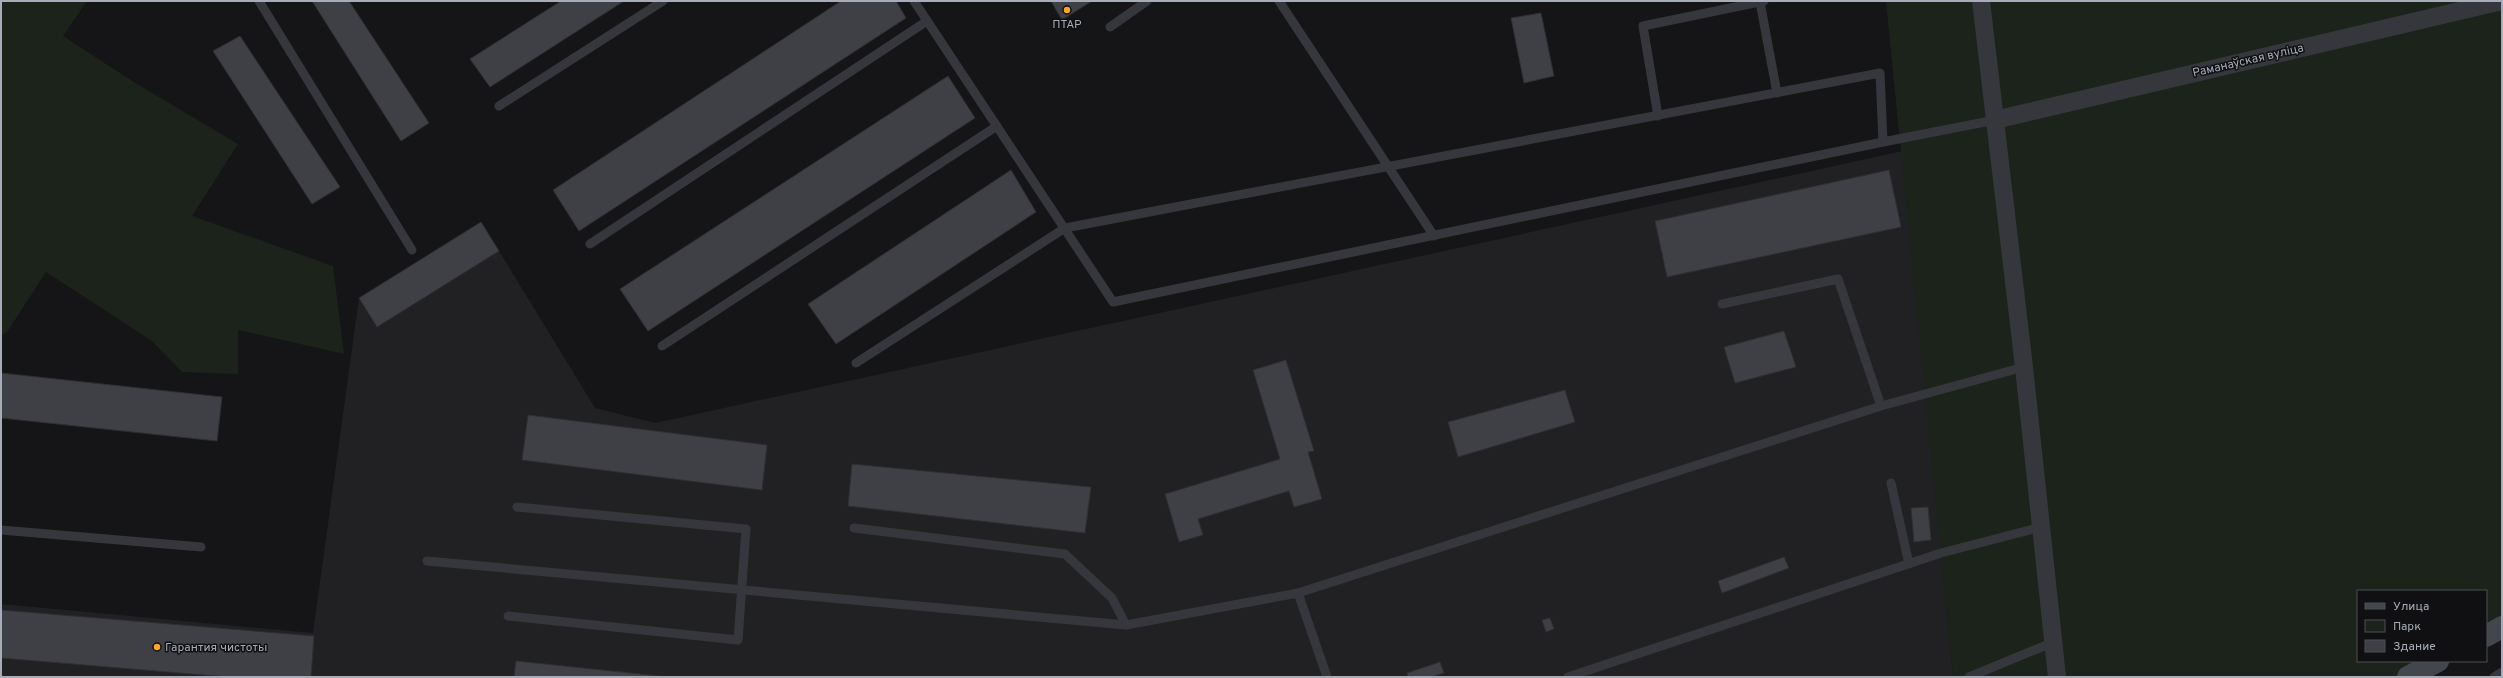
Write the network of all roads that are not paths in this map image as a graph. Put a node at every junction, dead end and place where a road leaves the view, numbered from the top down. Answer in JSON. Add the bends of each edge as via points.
{"nodes":[{"id":1,"x":259,"y":1,"type":"edge"},
{"id":2,"x":664,"y":1,"type":"edge"},
{"id":3,"x":914,"y":1,"type":"edge"},
{"id":4,"x":1147,"y":1,"type":"edge"},
{"id":5,"x":1279,"y":1,"type":"edge"},
{"id":6,"x":1762,"y":1,"type":"edge"},
{"id":7,"x":1982,"y":1,"type":"edge"},
{"id":8,"x":2502,"y":1,"type":"edge"},
{"id":9,"x":927,"y":21,"type":"junction"},
{"id":10,"x":1110,"y":27,"type":"dead end"},
{"id":11,"x":1777,"y":93,"type":"junction"},
{"id":12,"x":499,"y":106,"type":"dead end"},
{"id":13,"x":1658,"y":116,"type":"junction"},
{"id":14,"x":1995,"y":120,"type":"junction"},
{"id":15,"x":997,"y":126,"type":"junction"},
{"id":16,"x":1883,"y":142,"type":"junction"},
{"id":17,"x":1389,"y":167,"type":"junction"},
{"id":18,"x":1065,"y":228,"type":"junction"},
{"id":19,"x":1434,"y":236,"type":"junction"},
{"id":20,"x":590,"y":244,"type":"dead end"},
{"id":21,"x":412,"y":250,"type":"dead end"},
{"id":22,"x":1722,"y":304,"type":"dead end"},
{"id":23,"x":662,"y":346,"type":"dead end"},
{"id":24,"x":856,"y":363,"type":"dead end"},
{"id":25,"x":2024,"y":367,"type":"junction"},
{"id":26,"x":1881,"y":406,"type":"junction"},
{"id":27,"x":1891,"y":483,"type":"dead end"},
{"id":28,"x":518,"y":507,"type":"dead end"},
{"id":29,"x":2041,"y":527,"type":"junction"},
{"id":30,"x":854,"y":528,"type":"dead end"},
{"id":31,"x":1,"y":530,"type":"edge"},
{"id":32,"x":201,"y":547,"type":"dead end"},
{"id":33,"x":428,"y":561,"type":"dead end"},
{"id":34,"x":1909,"y":564,"type":"junction"},
{"id":35,"x":743,"y":590,"type":"junction"},
{"id":36,"x":1298,"y":593,"type":"junction"},
{"id":37,"x":508,"y":616,"type":"dead end"},
{"id":38,"x":1126,"y":625,"type":"junction"},
{"id":39,"x":2502,"y":627,"type":"edge"},
{"id":40,"x":2487,"y":635,"type":"edge"},
{"id":41,"x":2054,"y":642,"type":"junction"},
{"id":42,"x":2436,"y":662,"type":"edge"},
{"id":43,"x":2502,"y":672,"type":"edge"},
{"id":44,"x":1327,"y":677,"type":"edge"},
{"id":45,"x":1568,"y":677,"type":"edge"},
{"id":46,"x":1969,"y":677,"type":"edge"},
{"id":47,"x":2057,"y":677,"type":"edge"},
{"id":48,"x":2408,"y":677,"type":"edge"},
{"id":49,"x":2494,"y":677,"type":"edge"}],
"edges":[{"from":1,"to":21,"type":"lane"},
{"from":2,"to":12,"type":"lane"},
{"from":3,"to":9,"type":"lane"},
{"from":4,"to":10,"type":"lane"},
{"from":5,"to":17,"type":"lane"},
{"from":6,"to":11,"type":"lane"},
{"from":6,"to":13,"type":"lane","via":[[1643,26]]},
{"from":7,"to":14,"type":"street"},
{"from":8,"to":14,"type":"street","name":"Раманаўская вуліца"},
{"from":9,"to":15,"type":"lane"},
{"from":9,"to":20,"type":"lane"},
{"from":11,"to":13,"type":"lane"},
{"from":11,"to":16,"type":"lane","via":[[1880,73]]},
{"from":13,"to":17,"type":"lane"},
{"from":14,"to":16,"type":"lane"},
{"from":14,"to":25,"type":"street"},
{"from":15,"to":18,"type":"lane"},
{"from":15,"to":23,"type":"lane"},
{"from":16,"to":19,"type":"lane"},
{"from":17,"to":18,"type":"lane"},
{"from":17,"to":19,"type":"lane"},
{"from":18,"to":19,"type":"lane","via":[[1113,302]]},
{"from":18,"to":24,"type":"lane"},
{"from":22,"to":26,"type":"lane","via":[[1838,279]]},
{"from":25,"to":26,"type":"lane"},
{"from":25,"to":29,"type":"street"},
{"from":26,"to":36,"type":"lane"},
{"from":27,"to":34,"type":"lane"},
{"from":28,"to":35,"type":"lane","via":[[746,529]]},
{"from":29,"to":34,"type":"lane"},
{"from":29,"to":41,"type":"street"},
{"from":30,"to":38,"type":"lane","via":[[1065,554],[1112,598]]},
{"from":31,"to":32,"type":"lane"},
{"from":33,"to":35,"type":"lane"},
{"from":34,"to":45,"type":"lane"},
{"from":35,"to":37,"type":"lane","via":[[738,640]]},
{"from":35,"to":38,"type":"lane"},
{"from":36,"to":38,"type":"lane"},
{"from":36,"to":44,"type":"lane"},
{"from":39,"to":40,"type":"main road"},
{"from":41,"to":46,"type":"lane"},
{"from":41,"to":47,"type":"street"},
{"from":42,"to":48,"type":"main road"},
{"from":43,"to":49,"type":"lane"}]}
